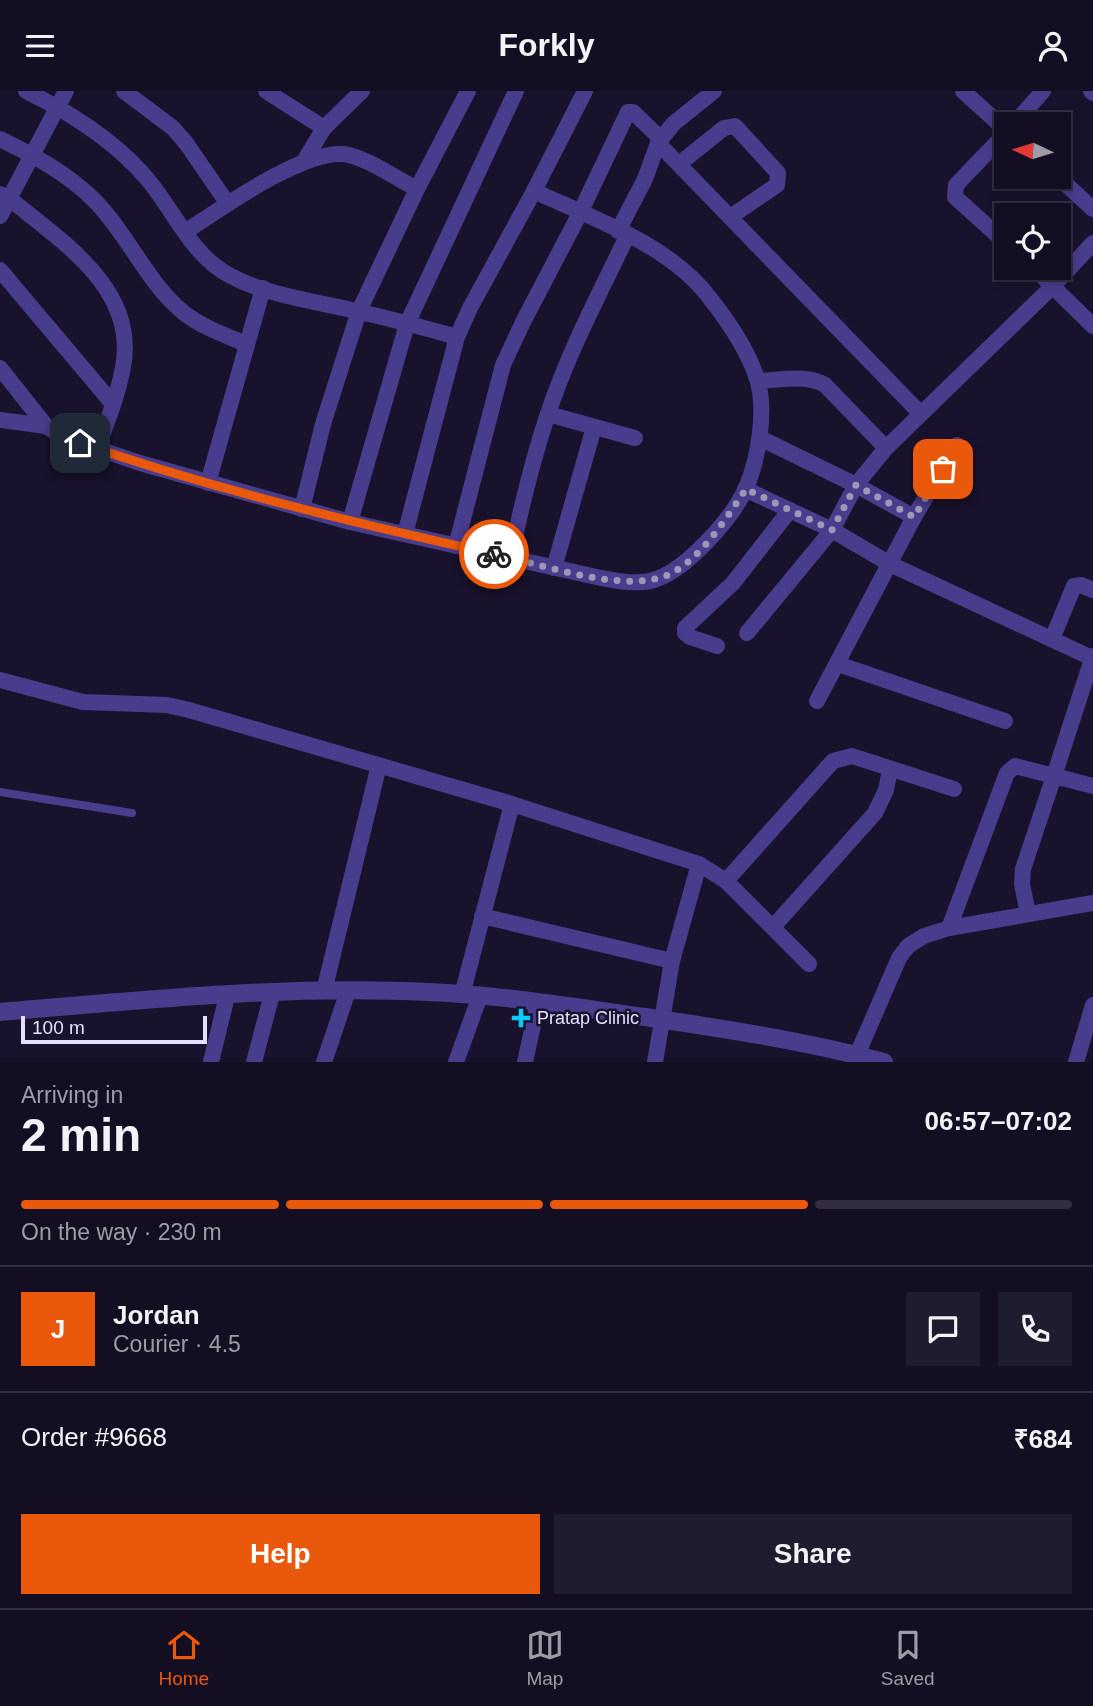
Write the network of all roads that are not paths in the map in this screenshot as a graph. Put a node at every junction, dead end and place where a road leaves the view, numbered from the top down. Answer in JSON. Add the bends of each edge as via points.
{"nodes":[{"id":1,"x":26,"y":91,"type":"edge"},
{"id":2,"x":66,"y":91,"type":"edge"},
{"id":3,"x":124,"y":91,"type":"edge"},
{"id":4,"x":266,"y":91,"type":"edge"},
{"id":5,"x":362,"y":91,"type":"edge"},
{"id":6,"x":468,"y":91,"type":"edge"},
{"id":7,"x":516,"y":91,"type":"edge"},
{"id":8,"x":585,"y":91,"type":"edge"},
{"id":9,"x":714,"y":91,"type":"edge"},
{"id":10,"x":962,"y":91,"type":"edge"},
{"id":11,"x":1043,"y":91,"type":"edge"},
{"id":12,"x":58,"y":107,"type":"junction"},
{"id":13,"x":1025,"y":112,"type":"edge"},
{"id":14,"x":994,"y":120,"type":"edge"},
{"id":15,"x":324,"y":128,"type":"junction"},
{"id":16,"x":0,"y":139,"type":"edge"},
{"id":17,"x":660,"y":141,"type":"junction"},
{"id":18,"x":994,"y":144,"type":"edge"},
{"id":19,"x":33,"y":155,"type":"junction"},
{"id":20,"x":303,"y":163,"type":"junction"},
{"id":21,"x":679,"y":164,"type":"junction"},
{"id":22,"x":416,"y":189,"type":"junction"},
{"id":23,"x":1071,"y":189,"type":"edge"},
{"id":24,"x":534,"y":191,"type":"junction"},
{"id":25,"x":5,"y":197,"type":"edge"},
{"id":26,"x":228,"y":204,"type":"junction"},
{"id":27,"x":1093,"y":209,"type":"edge"},
{"id":28,"x":580,"y":212,"type":"junction"},
{"id":29,"x":0,"y":216,"type":"edge"},
{"id":30,"x":730,"y":217,"type":"junction"},
{"id":31,"x":186,"y":232,"type":"junction"},
{"id":32,"x":994,"y":232,"type":"edge"},
{"id":33,"x":623,"y":233,"type":"junction"},
{"id":34,"x":1093,"y":243,"type":"edge"},
{"id":35,"x":0,"y":270,"type":"edge"},
{"id":36,"x":1047,"y":280,"type":"edge"},
{"id":37,"x":1053,"y":286,"type":"junction"},
{"id":38,"x":263,"y":288,"type":"junction"},
{"id":39,"x":359,"y":311,"type":"junction"},
{"id":40,"x":407,"y":324,"type":"junction"},
{"id":41,"x":1093,"y":326,"type":"edge"},
{"id":42,"x":457,"y":337,"type":"junction"},
{"id":43,"x":246,"y":344,"type":"junction"},
{"id":44,"x":0,"y":368,"type":"edge"},
{"id":45,"x":758,"y":381,"type":"junction"},
{"id":46,"x":113,"y":404,"type":"junction"},
{"id":47,"x":548,"y":414,"type":"junction"},
{"id":48,"x":921,"y":414,"type":"junction"},
{"id":49,"x":0,"y":420,"type":"edge"},
{"id":50,"x":46,"y":426,"type":"junction"},
{"id":51,"x":594,"y":427,"type":"junction"},
{"id":52,"x":635,"y":438,"type":"dead end"},
{"id":53,"x":760,"y":438,"type":"junction"},
{"id":54,"x":957,"y":445,"type":"dead end"},
{"id":55,"x":886,"y":448,"type":"junction"},
{"id":56,"x":97,"y":449,"type":"junction"},
{"id":57,"x":208,"y":482,"type":"junction"},
{"id":58,"x":856,"y":485,"type":"junction"},
{"id":59,"x":746,"y":489,"type":"junction"},
{"id":60,"x":302,"y":509,"type":"junction"},
{"id":61,"x":790,"y":510,"type":"junction"},
{"id":62,"x":914,"y":517,"type":"junction"},
{"id":63,"x":349,"y":522,"type":"junction"},
{"id":64,"x":832,"y":530,"type":"junction"},
{"id":65,"x":405,"y":534,"type":"junction"},
{"id":66,"x":456,"y":546,"type":"junction"},
{"id":67,"x":510,"y":558,"type":"junction"},
{"id":68,"x":890,"y":564,"type":"junction"},
{"id":69,"x":554,"y":568,"type":"junction"},
{"id":70,"x":1093,"y":590,"type":"edge"},
{"id":71,"x":747,"y":633,"type":"dead end"},
{"id":72,"x":1052,"y":639,"type":"junction"},
{"id":73,"x":717,"y":646,"type":"dead end"},
{"id":74,"x":1092,"y":657,"type":"edge"},
{"id":75,"x":838,"y":664,"type":"junction"},
{"id":76,"x":0,"y":680,"type":"edge"},
{"id":77,"x":817,"y":701,"type":"dead end"},
{"id":78,"x":1004,"y":721,"type":"dead end"},
{"id":79,"x":379,"y":765,"type":"junction"},
{"id":80,"x":890,"y":769,"type":"junction"},
{"id":81,"x":1054,"y":776,"type":"junction"},
{"id":82,"x":1093,"y":786,"type":"edge"},
{"id":83,"x":954,"y":789,"type":"dead end"},
{"id":84,"x":0,"y":792,"type":"edge"},
{"id":85,"x":512,"y":804,"type":"junction"},
{"id":86,"x":132,"y":813,"type":"dead end"},
{"id":87,"x":699,"y":865,"type":"junction"},
{"id":88,"x":726,"y":881,"type":"junction"},
{"id":89,"x":1093,"y":902,"type":"edge"},
{"id":90,"x":1028,"y":914,"type":"junction"},
{"id":91,"x":482,"y":916,"type":"junction"},
{"id":92,"x":772,"y":927,"type":"junction"},
{"id":93,"x":949,"y":928,"type":"junction"},
{"id":94,"x":672,"y":961,"type":"junction"},
{"id":95,"x":809,"y":964,"type":"dead end"},
{"id":96,"x":324,"y":991,"type":"junction"},
{"id":97,"x":348,"y":991,"type":"junction"},
{"id":98,"x":272,"y":993,"type":"junction"},
{"id":99,"x":462,"y":995,"type":"junction"},
{"id":100,"x":227,"y":996,"type":"junction"},
{"id":101,"x":480,"y":996,"type":"junction"},
{"id":102,"x":538,"y":1003,"type":"junction"},
{"id":103,"x":1093,"y":1005,"type":"edge"},
{"id":104,"x":0,"y":1012,"type":"edge"},
{"id":105,"x":663,"y":1020,"type":"junction"},
{"id":106,"x":858,"y":1055,"type":"junction"},
{"id":107,"x":211,"y":1062,"type":"edge"},
{"id":108,"x":254,"y":1062,"type":"edge"},
{"id":109,"x":324,"y":1062,"type":"edge"},
{"id":110,"x":456,"y":1062,"type":"edge"},
{"id":111,"x":525,"y":1062,"type":"edge"},
{"id":112,"x":655,"y":1062,"type":"edge"},
{"id":113,"x":884,"y":1062,"type":"edge"},
{"id":114,"x":1076,"y":1062,"type":"edge"}],
"edges":[{"from":1,"to":12,"type":"street"},
{"from":2,"to":12,"type":"street"},
{"from":3,"to":26,"type":"street","via":[[173,128]]},
{"from":4,"to":15,"type":"street"},
{"from":5,"to":15,"type":"street"},
{"from":6,"to":22,"type":"street"},
{"from":7,"to":40,"type":"street"},
{"from":8,"to":24,"type":"street"},
{"from":9,"to":17,"type":"street","via":[[673,124]]},
{"from":10,"to":14,"type":"street"},
{"from":11,"to":13,"type":"street"},
{"from":12,"to":19,"type":"street"},
{"from":12,"to":31,"type":"street","via":[[134,165]]},
{"from":15,"to":20,"type":"street"},
{"from":16,"to":19,"type":"street"},
{"from":17,"to":21,"type":"street"},
{"from":17,"to":28,"type":"street","via":[[628,111]]},
{"from":17,"to":33,"type":"street"},
{"from":18,"to":32,"type":"street","via":[[954,192]]},
{"from":19,"to":25,"type":"street"},
{"from":19,"to":43,"type":"street","via":[[95,201],[184,312]]},
{"from":20,"to":22,"type":"street","via":[[326,154],[351,155]]},
{"from":20,"to":26,"type":"street"},
{"from":21,"to":30,"type":"street"},
{"from":21,"to":30,"type":"street","via":[[724,128],[735,126],[779,179],[777,185]]},
{"from":22,"to":39,"type":"street"},
{"from":23,"to":27,"type":"street"},
{"from":24,"to":28,"type":"street"},
{"from":24,"to":42,"type":"street"},
{"from":25,"to":29,"type":"street"},
{"from":25,"to":46,"type":"street","via":[[80,257],[112,297],[123,322],[125,343]]},
{"from":26,"to":31,"type":"street"},
{"from":28,"to":33,"type":"street"},
{"from":28,"to":66,"type":"street","via":[[503,365]]},
{"from":30,"to":48,"type":"street"},
{"from":31,"to":38,"type":"street","via":[[214,265]]},
{"from":33,"to":45,"type":"street","via":[[684,269],[747,354]]},
{"from":33,"to":47,"type":"street"},
{"from":34,"to":37,"type":"street"},
{"from":35,"to":46,"type":"street"},
{"from":36,"to":37,"type":"street"},
{"from":37,"to":41,"type":"street"},
{"from":37,"to":48,"type":"street"},
{"from":38,"to":39,"type":"street"},
{"from":38,"to":43,"type":"street"},
{"from":39,"to":40,"type":"street"},
{"from":39,"to":60,"type":"street"},
{"from":40,"to":42,"type":"street"},
{"from":40,"to":63,"type":"street"},
{"from":42,"to":65,"type":"street"},
{"from":43,"to":57,"type":"street"},
{"from":44,"to":50,"type":"street"},
{"from":45,"to":53,"type":"street"},
{"from":45,"to":55,"type":"street","via":[[818,381]]},
{"from":46,"to":56,"type":"street"},
{"from":47,"to":51,"type":"street"},
{"from":47,"to":67,"type":"street"},
{"from":48,"to":55,"type":"street"},
{"from":49,"to":50,"type":"street"},
{"from":50,"to":56,"type":"street"},
{"from":51,"to":52,"type":"street"},
{"from":51,"to":69,"type":"street"},
{"from":53,"to":58,"type":"street"},
{"from":53,"to":59,"type":"street"},
{"from":54,"to":62,"type":"street"},
{"from":55,"to":58,"type":"street"},
{"from":56,"to":57,"type":"street"},
{"from":57,"to":60,"type":"street"},
{"from":58,"to":62,"type":"street"},
{"from":58,"to":64,"type":"street"},
{"from":59,"to":61,"type":"street"},
{"from":59,"to":69,"type":"street","via":[[721,526],[673,572],[634,582]]},
{"from":60,"to":63,"type":"street"},
{"from":61,"to":64,"type":"street"},
{"from":61,"to":73,"type":"street","via":[[733,583],[685,628],[690,637]]},
{"from":62,"to":68,"type":"street"},
{"from":63,"to":65,"type":"street"},
{"from":64,"to":68,"type":"street"},
{"from":64,"to":71,"type":"street"},
{"from":65,"to":66,"type":"street"},
{"from":66,"to":67,"type":"street"},
{"from":67,"to":69,"type":"street"},
{"from":68,"to":72,"type":"street"},
{"from":68,"to":75,"type":"street"},
{"from":70,"to":72,"type":"street","via":[[1074,586]]},
{"from":72,"to":74,"type":"street"},
{"from":74,"to":81,"type":"street"},
{"from":75,"to":77,"type":"street"},
{"from":75,"to":78,"type":"street"},
{"from":76,"to":79,"type":"street","via":[[83,702],[167,705]]},
{"from":79,"to":85,"type":"street"},
{"from":79,"to":96,"type":"street"},
{"from":80,"to":83,"type":"street"},
{"from":80,"to":88,"type":"street","via":[[852,756],[833,761]]},
{"from":80,"to":92,"type":"street","via":[[875,813]]},
{"from":81,"to":82,"type":"street"},
{"from":81,"to":90,"type":"street","via":[[1023,869]]},
{"from":81,"to":93,"type":"street","via":[[1015,766],[1007,773]]},
{"from":84,"to":86,"type":"lane"},
{"from":85,"to":87,"type":"street"},
{"from":85,"to":91,"type":"street"},
{"from":87,"to":88,"type":"street"},
{"from":87,"to":94,"type":"street"},
{"from":88,"to":92,"type":"street"},
{"from":89,"to":90,"type":"street"},
{"from":90,"to":93,"type":"street"},
{"from":91,"to":94,"type":"street"},
{"from":91,"to":99,"type":"street"},
{"from":92,"to":95,"type":"street"},
{"from":93,"to":106,"type":"street","via":[[908,946]]},
{"from":94,"to":105,"type":"street"},
{"from":96,"to":97,"type":"street"},
{"from":96,"to":98,"type":"street"},
{"from":97,"to":99,"type":"street"},
{"from":97,"to":109,"type":"street"},
{"from":98,"to":100,"type":"street"},
{"from":98,"to":108,"type":"street"},
{"from":99,"to":101,"type":"street"},
{"from":100,"to":104,"type":"street"},
{"from":100,"to":107,"type":"street"},
{"from":101,"to":102,"type":"street"},
{"from":101,"to":110,"type":"street"},
{"from":102,"to":105,"type":"street"},
{"from":102,"to":111,"type":"street"},
{"from":103,"to":114,"type":"street"},
{"from":105,"to":106,"type":"street"},
{"from":105,"to":112,"type":"street"},
{"from":106,"to":113,"type":"street"}]}
